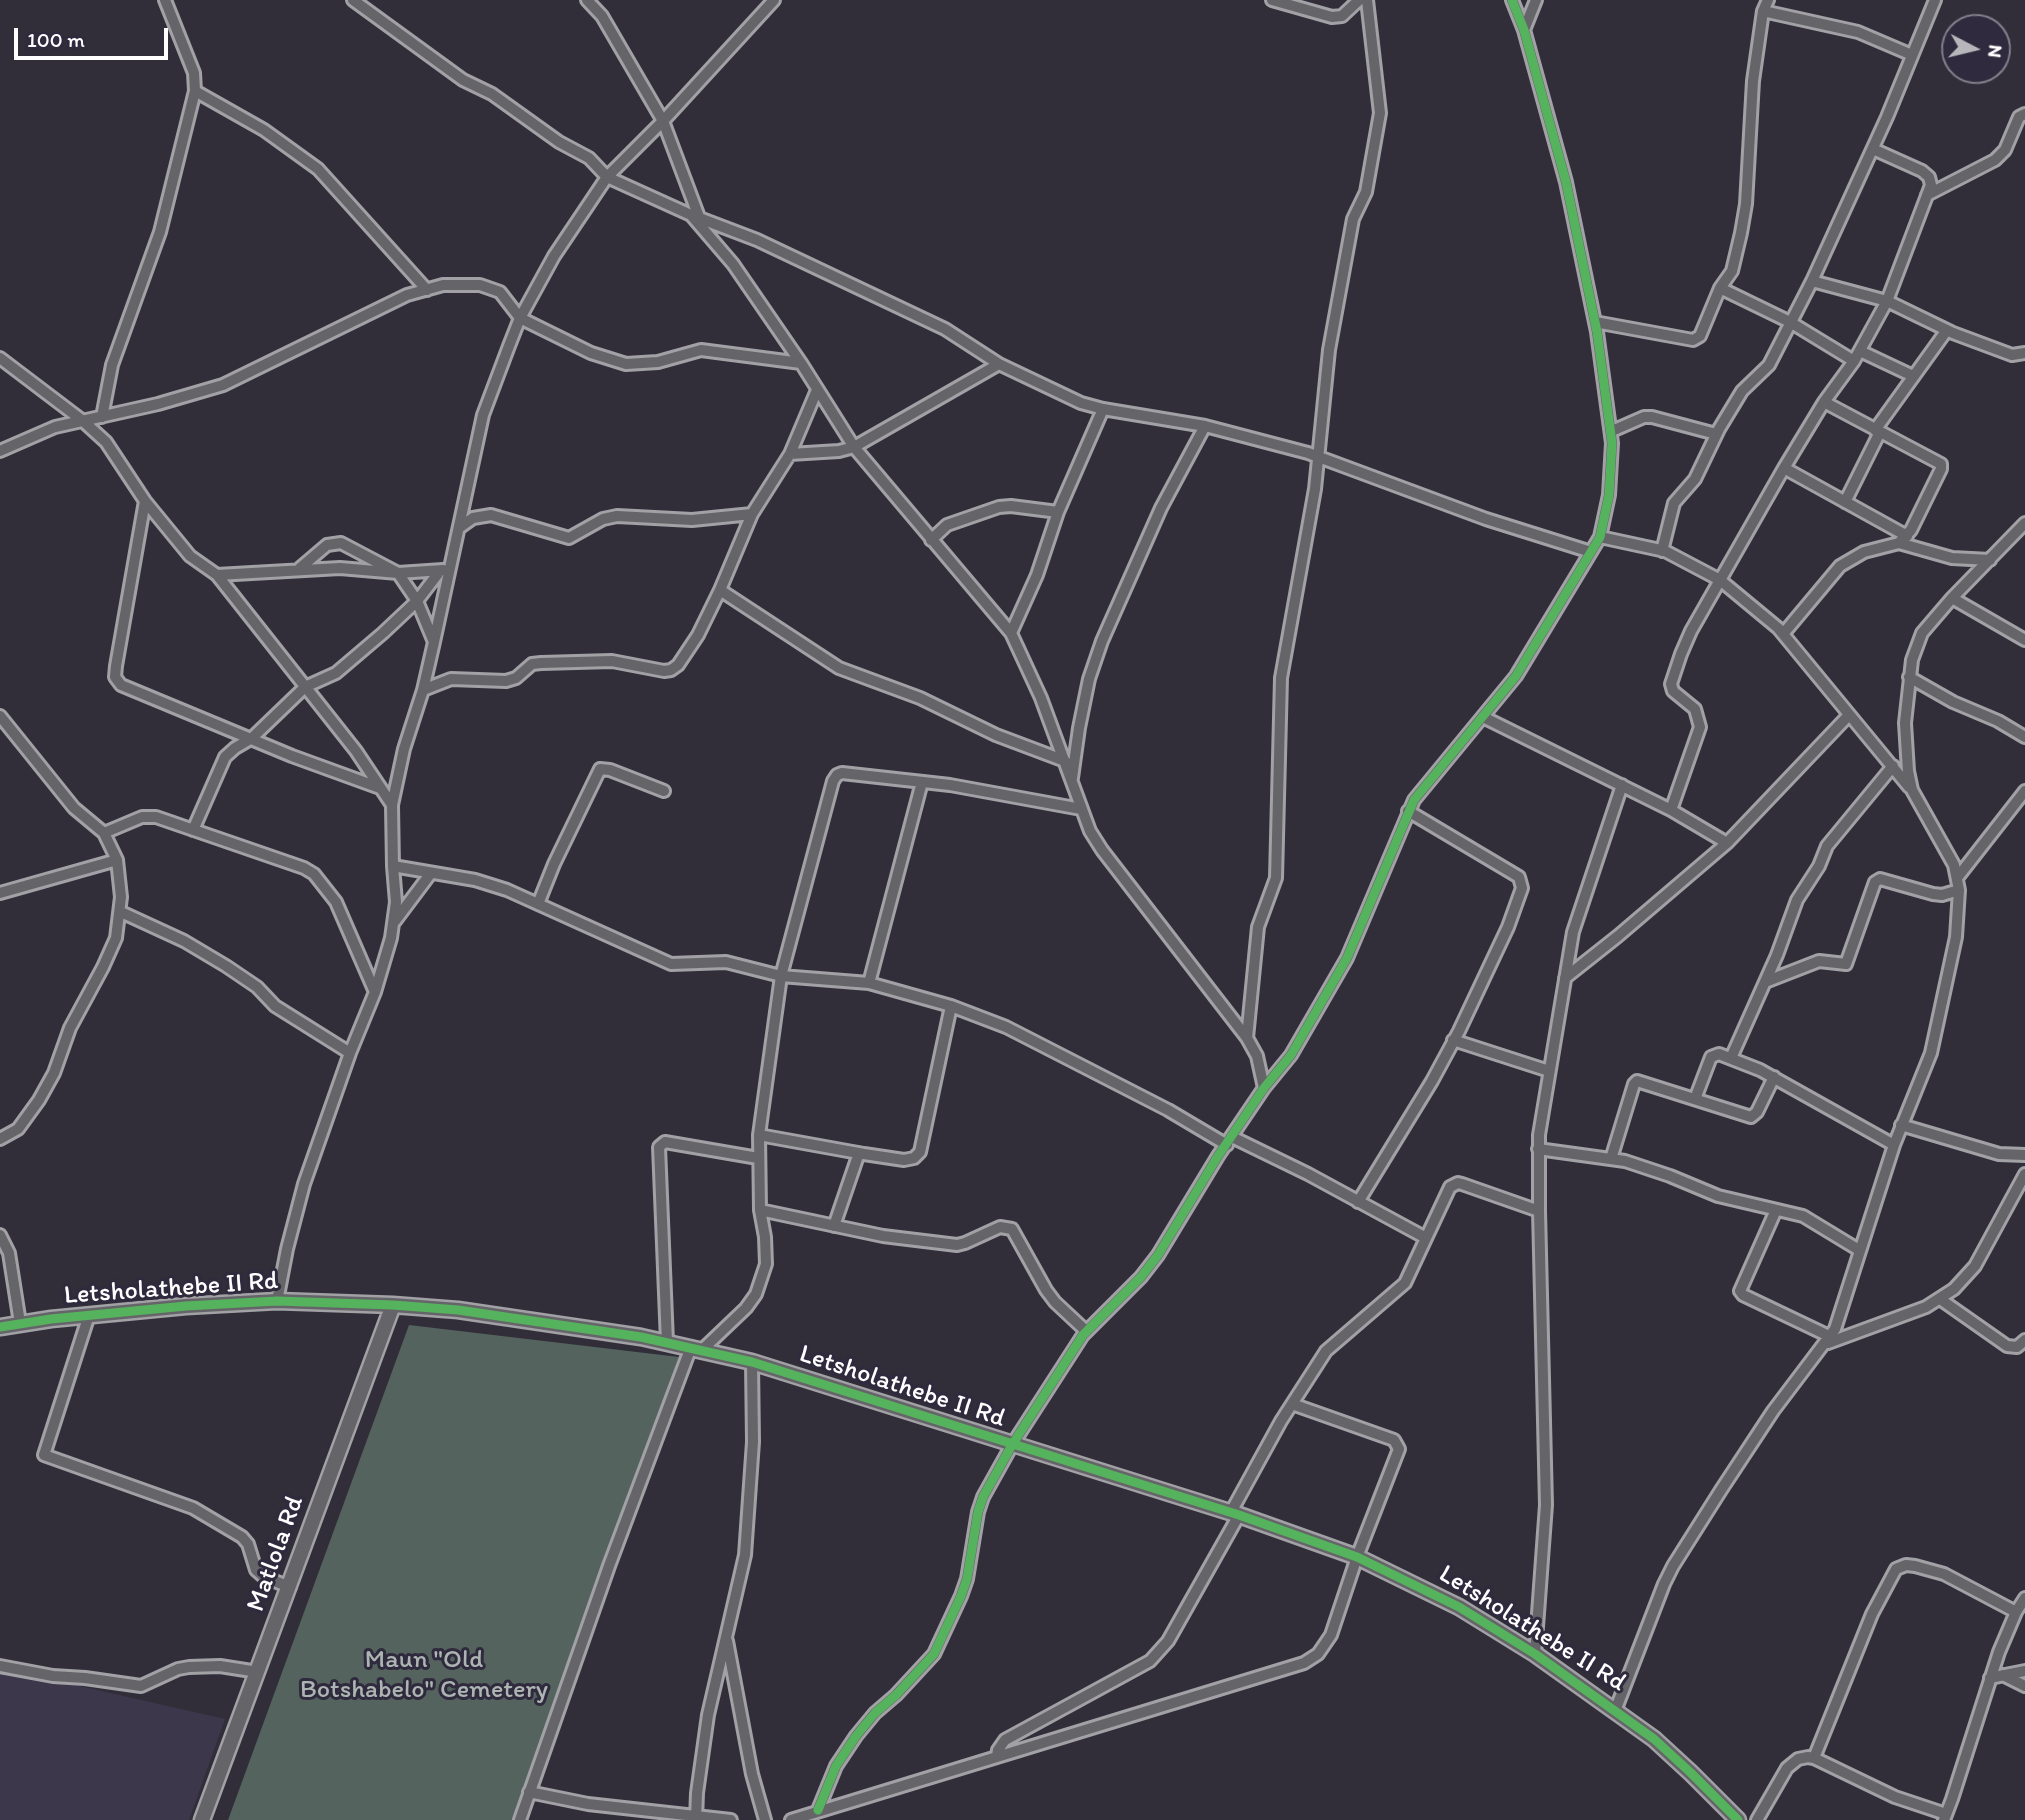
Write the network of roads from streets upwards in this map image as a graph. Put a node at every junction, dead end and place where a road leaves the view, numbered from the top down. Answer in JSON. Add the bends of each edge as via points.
{"nodes":[{"id":1,"x":165,"y":0,"type":"edge"},
{"id":2,"x":353,"y":0,"type":"edge"},
{"id":3,"x":587,"y":0,"type":"edge"},
{"id":4,"x":774,"y":0,"type":"edge"},
{"id":5,"x":1272,"y":0,"type":"edge"},
{"id":6,"x":1359,"y":0,"type":"edge"},
{"id":7,"x":1367,"y":0,"type":"edge"},
{"id":8,"x":1512,"y":0,"type":"edge"},
{"id":9,"x":1536,"y":0,"type":"edge"},
{"id":10,"x":1769,"y":0,"type":"edge"},
{"id":11,"x":1935,"y":0,"type":"edge"},
{"id":12,"x":1291,"y":2,"type":"edge"},
{"id":13,"x":1763,"y":11,"type":"junction"},
{"id":14,"x":1524,"y":30,"type":"junction"},
{"id":15,"x":1912,"y":55,"type":"junction"},
{"id":16,"x":195,"y":91,"type":"junction"},
{"id":17,"x":2025,"y":114,"type":"edge"},
{"id":18,"x":663,"y":121,"type":"junction"},
{"id":19,"x":1872,"y":149,"type":"junction"},
{"id":20,"x":607,"y":177,"type":"junction"},
{"id":21,"x":1927,"y":195,"type":"junction"},
{"id":22,"x":695,"y":216,"type":"junction"},
{"id":23,"x":1812,"y":281,"type":"junction"},
{"id":24,"x":1720,"y":288,"type":"junction"},
{"id":25,"x":427,"y":290,"type":"junction"},
{"id":26,"x":1887,"y":301,"type":"junction"},
{"id":27,"x":520,"y":318,"type":"junction"},
{"id":28,"x":1595,"y":322,"type":"junction"},
{"id":29,"x":1790,"y":322,"type":"junction"},
{"id":30,"x":1947,"y":330,"type":"junction"},
{"id":31,"x":2025,"y":353,"type":"edge"},
{"id":32,"x":1857,"y":356,"type":"junction"},
{"id":33,"x":0,"y":358,"type":"edge"},
{"id":34,"x":801,"y":363,"type":"junction"},
{"id":35,"x":999,"y":363,"type":"junction"},
{"id":36,"x":1913,"y":376,"type":"junction"},
{"id":37,"x":817,"y":390,"type":"junction"},
{"id":38,"x":1824,"y":402,"type":"junction"},
{"id":39,"x":1102,"y":409,"type":"junction"},
{"id":40,"x":102,"y":417,"type":"junction"},
{"id":41,"x":83,"y":421,"type":"junction"},
{"id":42,"x":1205,"y":426,"type":"junction"},
{"id":43,"x":1612,"y":431,"type":"junction"},
{"id":44,"x":1878,"y":431,"type":"junction"},
{"id":45,"x":1716,"y":434,"type":"junction"},
{"id":46,"x":854,"y":447,"type":"junction"},
{"id":47,"x":0,"y":451,"type":"edge"},
{"id":48,"x":790,"y":454,"type":"junction"},
{"id":49,"x":1318,"y":456,"type":"junction"},
{"id":50,"x":1784,"y":468,"type":"junction"},
{"id":51,"x":145,"y":500,"type":"junction"},
{"id":52,"x":1845,"y":502,"type":"junction"},
{"id":53,"x":1058,"y":512,"type":"junction"},
{"id":54,"x":752,"y":514,"type":"junction"},
{"id":55,"x":2024,"y":527,"type":"edge"},
{"id":56,"x":459,"y":528,"type":"junction"},
{"id":57,"x":1600,"y":537,"type":"junction"},
{"id":58,"x":931,"y":540,"type":"junction"},
{"id":59,"x":1903,"y":540,"type":"junction"},
{"id":60,"x":1662,"y":551,"type":"junction"},
{"id":61,"x":1591,"y":552,"type":"junction"},
{"id":62,"x":1990,"y":560,"type":"junction"},
{"id":63,"x":300,"y":569,"type":"junction"},
{"id":64,"x":445,"y":570,"type":"junction"},
{"id":65,"x":398,"y":573,"type":"junction"},
{"id":66,"x":217,"y":575,"type":"junction"},
{"id":67,"x":1720,"y":580,"type":"junction"},
{"id":68,"x":720,"y":590,"type":"junction"},
{"id":69,"x":1952,"y":598,"type":"junction"},
{"id":70,"x":417,"y":601,"type":"junction"},
{"id":71,"x":1011,"y":633,"type":"junction"},
{"id":72,"x":1783,"y":634,"type":"junction"},
{"id":73,"x":2025,"y":640,"type":"edge"},
{"id":74,"x":434,"y":642,"type":"junction"},
{"id":75,"x":1909,"y":677,"type":"junction"},
{"id":76,"x":305,"y":687,"type":"junction"},
{"id":77,"x":423,"y":690,"type":"junction"},
{"id":78,"x":1849,"y":715,"type":"junction"},
{"id":79,"x":0,"y":716,"type":"edge"},
{"id":80,"x":1483,"y":717,"type":"junction"},
{"id":81,"x":2025,"y":737,"type":"edge"},
{"id":82,"x":252,"y":738,"type":"junction"},
{"id":83,"x":1065,"y":761,"type":"junction"},
{"id":84,"x":1893,"y":766,"type":"junction"},
{"id":85,"x":1072,"y":778,"type":"junction"},
{"id":86,"x":922,"y":782,"type":"junction"},
{"id":87,"x":1622,"y":785,"type":"junction"},
{"id":88,"x":380,"y":788,"type":"junction"},
{"id":89,"x":1912,"y":790,"type":"junction"},
{"id":90,"x":664,"y":791,"type":"dead end"},
{"id":91,"x":2025,"y":791,"type":"edge"},
{"id":92,"x":392,"y":805,"type":"junction"},
{"id":93,"x":1081,"y":809,"type":"junction"},
{"id":94,"x":1671,"y":810,"type":"junction"},
{"id":95,"x":1408,"y":811,"type":"junction"},
{"id":96,"x":193,"y":830,"type":"junction"},
{"id":97,"x":104,"y":833,"type":"junction"},
{"id":98,"x":1727,"y":843,"type":"junction"},
{"id":99,"x":117,"y":860,"type":"junction"},
{"id":100,"x":393,"y":866,"type":"junction"},
{"id":101,"x":431,"y":873,"type":"junction"},
{"id":102,"x":1957,"y":878,"type":"junction"},
{"id":103,"x":1959,"y":890,"type":"junction"},
{"id":104,"x":0,"y":893,"type":"edge"},
{"id":105,"x":538,"y":904,"type":"junction"},
{"id":106,"x":121,"y":912,"type":"junction"},
{"id":107,"x":393,"y":925,"type":"junction"},
{"id":108,"x":781,"y":976,"type":"junction"},
{"id":109,"x":1564,"y":978,"type":"junction"},
{"id":110,"x":1765,"y":982,"type":"junction"},
{"id":111,"x":869,"y":983,"type":"junction"},
{"id":112,"x":374,"y":992,"type":"junction"},
{"id":113,"x":951,"y":1006,"type":"junction"},
{"id":114,"x":1247,"y":1038,"type":"junction"},
{"id":115,"x":1453,"y":1040,"type":"junction"},
{"id":116,"x":350,"y":1054,"type":"junction"},
{"id":117,"x":1731,"y":1058,"type":"junction"},
{"id":118,"x":1549,"y":1071,"type":"junction"},
{"id":119,"x":1773,"y":1077,"type":"junction"},
{"id":120,"x":1264,"y":1088,"type":"junction"},
{"id":121,"x":1695,"y":1099,"type":"junction"},
{"id":122,"x":1902,"y":1125,"type":"junction"},
{"id":123,"x":759,"y":1135,"type":"junction"},
{"id":124,"x":0,"y":1139,"type":"edge"},
{"id":125,"x":1230,"y":1141,"type":"junction"},
{"id":126,"x":1894,"y":1145,"type":"junction"},
{"id":127,"x":1538,"y":1149,"type":"junction"},
{"id":128,"x":859,"y":1153,"type":"junction"},
{"id":129,"x":2025,"y":1155,"type":"edge"},
{"id":130,"x":758,"y":1158,"type":"junction"},
{"id":131,"x":1611,"y":1159,"type":"junction"},
{"id":132,"x":2025,"y":1174,"type":"edge"},
{"id":133,"x":1358,"y":1202,"type":"junction"},
{"id":134,"x":760,"y":1210,"type":"junction"},
{"id":135,"x":1776,"y":1210,"type":"junction"},
{"id":136,"x":1539,"y":1211,"type":"junction"},
{"id":137,"x":834,"y":1226,"type":"junction"},
{"id":138,"x":0,"y":1235,"type":"edge"},
{"id":139,"x":1426,"y":1238,"type":"junction"},
{"id":140,"x":1859,"y":1250,"type":"junction"},
{"id":141,"x":1940,"y":1299,"type":"junction"},
{"id":142,"x":276,"y":1301,"type":"junction"},
{"id":143,"x":393,"y":1305,"type":"junction"},
{"id":144,"x":89,"y":1315,"type":"junction"},
{"id":145,"x":20,"y":1323,"type":"junction"},
{"id":146,"x":0,"y":1327,"type":"edge"},
{"id":147,"x":1086,"y":1331,"type":"junction"},
{"id":148,"x":1829,"y":1340,"type":"junction"},
{"id":149,"x":2025,"y":1340,"type":"edge"},
{"id":150,"x":667,"y":1342,"type":"junction"},
{"id":151,"x":696,"y":1349,"type":"junction"},
{"id":152,"x":752,"y":1362,"type":"junction"},
{"id":153,"x":1292,"y":1405,"type":"junction"},
{"id":154,"x":1012,"y":1445,"type":"junction"},
{"id":155,"x":1235,"y":1513,"type":"junction"},
{"id":156,"x":1357,"y":1557,"type":"junction"},
{"id":157,"x":290,"y":1587,"type":"junction"},
{"id":158,"x":2025,"y":1598,"type":"edge"},
{"id":159,"x":2016,"y":1612,"type":"junction"},
{"id":160,"x":726,"y":1634,"type":"junction"},
{"id":161,"x":1535,"y":1654,"type":"junction"},
{"id":162,"x":0,"y":1666,"type":"edge"},
{"id":163,"x":2025,"y":1671,"type":"edge"},
{"id":164,"x":258,"y":1672,"type":"junction"},
{"id":165,"x":2003,"y":1675,"type":"junction"},
{"id":166,"x":1990,"y":1678,"type":"junction"},
{"id":167,"x":2025,"y":1686,"type":"edge"},
{"id":168,"x":1615,"y":1710,"type":"junction"},
{"id":169,"x":997,"y":1756,"type":"junction"},
{"id":170,"x":1814,"y":1758,"type":"junction"},
{"id":171,"x":529,"y":1791,"type":"junction"},
{"id":172,"x":818,"y":1810,"type":"junction"},
{"id":173,"x":696,"y":1817,"type":"edge"},
{"id":174,"x":1945,"y":1817,"type":"edge"},
{"id":175,"x":202,"y":1820,"type":"edge"},
{"id":176,"x":520,"y":1820,"type":"edge"},
{"id":177,"x":731,"y":1820,"type":"edge"},
{"id":178,"x":765,"y":1820,"type":"edge"},
{"id":179,"x":791,"y":1820,"type":"edge"},
{"id":180,"x":1738,"y":1820,"type":"edge"},
{"id":181,"x":1757,"y":1820,"type":"edge"}],
"edges":[{"from":1,"to":16,"type":"street","via":[[194,74]]},
{"from":2,"to":20,"type":"street","via":[[463,80],[589,158]]},
{"from":3,"to":18,"type":"street","via":[[602,16]]},
{"from":4,"to":18,"type":"street"},
{"from":5,"to":12,"type":"street"},
{"from":6,"to":12,"type":"street","via":[[1342,16],[1332,17]]},
{"from":7,"to":49,"type":"street","via":[[1380,113],[1366,192],[1353,219],[1333,327]]},
{"from":8,"to":14,"type":"street"},
{"from":9,"to":14,"type":"street"},
{"from":10,"to":13,"type":"street"},
{"from":11,"to":15,"type":"street"},
{"from":13,"to":15,"type":"street","via":[[1858,32]]},
{"from":13,"to":24,"type":"street","via":[[1753,81],[1746,204],[1733,268]]},
{"from":14,"to":28,"type":"street","via":[[1566,182]]},
{"from":15,"to":19,"type":"street"},
{"from":16,"to":25,"type":"street","via":[[264,130],[318,169]]},
{"from":16,"to":40,"type":"street","via":[[160,232],[112,365]]},
{"from":17,"to":21,"type":"street","via":[[1995,160]]},
{"from":18,"to":20,"type":"street"},
{"from":18,"to":22,"type":"street"},
{"from":19,"to":21,"type":"street","via":[[1929,177]]},
{"from":19,"to":23,"type":"street"},
{"from":20,"to":22,"type":"street"},
{"from":20,"to":27,"type":"street","via":[[554,256]]},
{"from":21,"to":26,"type":"street"},
{"from":22,"to":34,"type":"street"},
{"from":22,"to":35,"type":"street","via":[[757,240],[945,329]]},
{"from":23,"to":26,"type":"street"},
{"from":23,"to":29,"type":"street"},
{"from":24,"to":28,"type":"street","via":[[1696,340]]},
{"from":24,"to":29,"type":"street"},
{"from":25,"to":27,"type":"street","via":[[480,285],[500,292]]},
{"from":25,"to":40,"type":"street","via":[[407,295],[223,385]]},
{"from":26,"to":30,"type":"street"},
{"from":26,"to":32,"type":"street"},
{"from":27,"to":34,"type":"street","via":[[591,353],[626,364],[658,362],[701,349]]},
{"from":27,"to":56,"type":"street","via":[[483,415]]},
{"from":28,"to":43,"type":"street"},
{"from":29,"to":32,"type":"street"},
{"from":29,"to":45,"type":"street","via":[[1769,365],[1742,391]]},
{"from":30,"to":31,"type":"street","via":[[2012,355]]},
{"from":30,"to":36,"type":"street"},
{"from":32,"to":36,"type":"street"},
{"from":32,"to":38,"type":"street"},
{"from":33,"to":41,"type":"street"},
{"from":34,"to":37,"type":"street"},
{"from":35,"to":39,"type":"street"},
{"from":35,"to":46,"type":"street"},
{"from":36,"to":44,"type":"street"},
{"from":37,"to":46,"type":"street"},
{"from":37,"to":48,"type":"street"},
{"from":38,"to":44,"type":"street"},
{"from":38,"to":50,"type":"street"},
{"from":39,"to":42,"type":"street"},
{"from":39,"to":53,"type":"street"},
{"from":40,"to":41,"type":"street"},
{"from":41,"to":47,"type":"street","via":[[55,427]]},
{"from":41,"to":51,"type":"street","via":[[106,442]]},
{"from":42,"to":49,"type":"street"},
{"from":42,"to":85,"type":"street","via":[[1161,508],[1102,641],[1089,680]]},
{"from":43,"to":45,"type":"street","via":[[1652,417]]},
{"from":43,"to":57,"type":"street","via":[[1611,476]]},
{"from":44,"to":52,"type":"street"},
{"from":44,"to":59,"type":"street","via":[[1942,465]]},
{"from":45,"to":60,"type":"street","via":[[1695,479],[1674,503]]},
{"from":46,"to":48,"type":"street"},
{"from":46,"to":58,"type":"street"},
{"from":48,"to":54,"type":"street"},
{"from":49,"to":61,"type":"street","via":[[1486,519]]},
{"from":49,"to":114,"type":"street","via":[[1281,678],[1276,878],[1258,927]]},
{"from":50,"to":52,"type":"street"},
{"from":50,"to":67,"type":"street"},
{"from":51,"to":66,"type":"street","via":[[190,556]]},
{"from":51,"to":82,"type":"street","via":[[116,677],[121,685]]},
{"from":52,"to":59,"type":"street"},
{"from":53,"to":58,"type":"street","via":[[999,507],[947,525]]},
{"from":53,"to":71,"type":"street"},
{"from":54,"to":56,"type":"street","via":[[692,520],[617,516],[569,538],[491,515],[473,518]]},
{"from":54,"to":68,"type":"street"},
{"from":55,"to":62,"type":"street"},
{"from":56,"to":64,"type":"street"},
{"from":57,"to":60,"type":"street"},
{"from":57,"to":61,"type":"street"},
{"from":58,"to":71,"type":"street"},
{"from":59,"to":62,"type":"street","via":[[1952,558]]},
{"from":59,"to":72,"type":"street","via":[[1840,566]]},
{"from":60,"to":67,"type":"street"},
{"from":61,"to":80,"type":"street","via":[[1521,670]]},
{"from":62,"to":69,"type":"street"},
{"from":63,"to":65,"type":"street"},
{"from":63,"to":65,"type":"street","via":[[327,545],[341,543]]},
{"from":63,"to":66,"type":"street"},
{"from":64,"to":65,"type":"street"},
{"from":64,"to":70,"type":"street"},
{"from":64,"to":74,"type":"street"},
{"from":65,"to":70,"type":"street"},
{"from":66,"to":76,"type":"street"},
{"from":67,"to":72,"type":"street"},
{"from":67,"to":94,"type":"street","via":[[1691,631],[1671,684],[1695,709],[1700,727]]},
{"from":68,"to":77,"type":"street","via":[[698,635],[671,670],[612,661],[541,663],[506,681],[451,679]]},
{"from":68,"to":83,"type":"street","via":[[839,668]]},
{"from":69,"to":73,"type":"street"},
{"from":69,"to":75,"type":"street","via":[[1922,634]]},
{"from":70,"to":74,"type":"street"},
{"from":70,"to":76,"type":"street","via":[[336,673]]},
{"from":71,"to":83,"type":"street"},
{"from":72,"to":78,"type":"street"},
{"from":74,"to":77,"type":"street"},
{"from":75,"to":81,"type":"street"},
{"from":75,"to":89,"type":"street","via":[[1905,754]]},
{"from":76,"to":82,"type":"street"},
{"from":76,"to":88,"type":"street"},
{"from":77,"to":92,"type":"street"},
{"from":78,"to":84,"type":"street"},
{"from":78,"to":98,"type":"street"},
{"from":79,"to":97,"type":"street","via":[[74,808]]},
{"from":80,"to":87,"type":"street"},
{"from":80,"to":95,"type":"street"},
{"from":82,"to":88,"type":"street"},
{"from":82,"to":96,"type":"street","via":[[225,757]]},
{"from":83,"to":85,"type":"street"},
{"from":84,"to":89,"type":"street"},
{"from":84,"to":110,"type":"street","via":[[1827,846],[1791,912]]},
{"from":85,"to":93,"type":"street"},
{"from":86,"to":93,"type":"street"},
{"from":86,"to":108,"type":"street","via":[[837,775]]},
{"from":86,"to":111,"type":"street"},
{"from":87,"to":94,"type":"street"},
{"from":87,"to":109,"type":"street","via":[[1577,918]]},
{"from":88,"to":92,"type":"street"},
{"from":89,"to":102,"type":"street","via":[[1948,852]]},
{"from":90,"to":105,"type":"street","via":[[600,769]]},
{"from":91,"to":102,"type":"street"},
{"from":92,"to":100,"type":"street"},
{"from":93,"to":114,"type":"street","via":[[1102,850]]},
{"from":94,"to":98,"type":"street"},
{"from":95,"to":115,"type":"street","via":[[1522,883],[1508,927]]},
{"from":95,"to":120,"type":"street","via":[[1347,958],[1291,1055]]},
{"from":96,"to":97,"type":"street","via":[[148,816]]},
{"from":96,"to":112,"type":"street","via":[[314,874],[336,902]]},
{"from":97,"to":99,"type":"street"},
{"from":98,"to":109,"type":"street"},
{"from":99,"to":104,"type":"street"},
{"from":99,"to":106,"type":"street"},
{"from":100,"to":101,"type":"street"},
{"from":100,"to":107,"type":"street"},
{"from":101,"to":105,"type":"street","via":[[475,880]]},
{"from":101,"to":107,"type":"street"},
{"from":102,"to":103,"type":"street"},
{"from":103,"to":110,"type":"street","via":[[1933,894],[1880,879],[1875,882],[1846,964],[1819,961]]},
{"from":103,"to":122,"type":"street","via":[[1956,937],[1935,1041]]},
{"from":105,"to":108,"type":"street","via":[[671,964],[726,962]]},
{"from":106,"to":116,"type":"street","via":[[226,966],[275,1006]]},
{"from":106,"to":124,"type":"street","via":[[112,947],[70,1028],[54,1073],[18,1129]]},
{"from":107,"to":112,"type":"street"},
{"from":108,"to":111,"type":"street"},
{"from":108,"to":123,"type":"street"},
{"from":109,"to":118,"type":"street"},
{"from":110,"to":117,"type":"street"},
{"from":111,"to":113,"type":"street"},
{"from":112,"to":116,"type":"street"},
{"from":113,"to":125,"type":"street","via":[[1018,1033]]},
{"from":113,"to":128,"type":"street","via":[[918,1155],[904,1160]]},
{"from":114,"to":120,"type":"street","via":[[1257,1056]]},
{"from":115,"to":118,"type":"street"},
{"from":115,"to":133,"type":"street"},
{"from":116,"to":142,"type":"street","via":[[304,1184]]},
{"from":117,"to":119,"type":"street"},
{"from":117,"to":121,"type":"street","via":[[1712,1057]]},
{"from":118,"to":127,"type":"street"},
{"from":119,"to":121,"type":"street","via":[[1751,1117]]},
{"from":119,"to":126,"type":"street"},
{"from":120,"to":125,"type":"street"},
{"from":121,"to":131,"type":"street","via":[[1635,1083]]},
{"from":122,"to":126,"type":"street"},
{"from":122,"to":129,"type":"street","via":[[1999,1154]]},
{"from":123,"to":128,"type":"street"},
{"from":123,"to":130,"type":"street"},
{"from":125,"to":133,"type":"street","via":[[1308,1174]]},
{"from":125,"to":147,"type":"street","via":[[1150,1267]]},
{"from":126,"to":140,"type":"street"},
{"from":127,"to":131,"type":"street"},
{"from":127,"to":136,"type":"street"},
{"from":128,"to":137,"type":"street"},
{"from":130,"to":134,"type":"street"},
{"from":130,"to":150,"type":"street","via":[[665,1142],[659,1147]]},
{"from":131,"to":135,"type":"street","via":[[1718,1196]]},
{"from":132,"to":141,"type":"street","via":[[1975,1266]]},
{"from":133,"to":139,"type":"street"},
{"from":134,"to":137,"type":"street"},
{"from":134,"to":151,"type":"street","via":[[767,1251],[756,1294],[746,1308]]},
{"from":135,"to":140,"type":"street","via":[[1803,1216]]},
{"from":135,"to":148,"type":"street","via":[[1741,1293]]},
{"from":136,"to":139,"type":"street","via":[[1458,1183],[1450,1188]]},
{"from":136,"to":161,"type":"street","via":[[1546,1505]]},
{"from":137,"to":147,"type":"street","via":[[957,1245],[994,1228],[1012,1229],[1046,1290]]},
{"from":138,"to":145,"type":"street","via":[[9,1253]]},
{"from":139,"to":153,"type":"street","via":[[1405,1283],[1326,1351]]},
{"from":140,"to":148,"type":"street"},
{"from":141,"to":148,"type":"street"},
{"from":141,"to":149,"type":"street","via":[[2007,1346],[2017,1347]]},
{"from":142,"to":143,"type":"street","name":"Letsholathebe II Rd"},
{"from":142,"to":144,"type":"street","name":"Letsholathebe II Rd"},
{"from":143,"to":150,"type":"street","name":"Letsholathebe II Rd","via":[[525,1319]]},
{"from":143,"to":157,"type":"street","name":"Matlola Rd"},
{"from":144,"to":145,"type":"street","name":"Letsholathebe II Rd"},
{"from":144,"to":157,"type":"street","via":[[44,1455],[193,1508],[243,1537],[256,1570]]},
{"from":145,"to":146,"type":"street","name":"Letsholathebe II Rd"},
{"from":147,"to":154,"type":"street"},
{"from":148,"to":168,"type":"street","via":[[1773,1412],[1673,1566]]},
{"from":150,"to":151,"type":"street","name":"Letsholathebe II Rd"},
{"from":151,"to":152,"type":"street","name":"Letsholathebe II Rd"},
{"from":151,"to":171,"type":"street"},
{"from":152,"to":154,"type":"street","name":"Letsholathebe II Rd"},
{"from":152,"to":160,"type":"street","via":[[748,1535]]},
{"from":153,"to":155,"type":"street"},
{"from":153,"to":156,"type":"street","via":[[1399,1445]]},
{"from":154,"to":155,"type":"street","name":"Letsholathebe II Rd"},
{"from":154,"to":172,"type":"street","via":[[983,1497],[967,1580],[934,1654],[856,1736],[836,1766]]},
{"from":155,"to":156,"type":"street","name":"Letsholathebe II Rd"},
{"from":155,"to":169,"type":"street","via":[[1168,1641],[1150,1661],[1006,1740]]},
{"from":156,"to":161,"type":"street","name":"Letsholathebe II Rd","via":[[1459,1607]]},
{"from":156,"to":169,"type":"street","via":[[1331,1635],[1311,1660]]},
{"from":157,"to":164,"type":"street","name":"Matlola Rd"},
{"from":158,"to":159,"type":"street"},
{"from":159,"to":166,"type":"street"},
{"from":159,"to":170,"type":"street","via":[[1944,1574],[1914,1566],[1896,1569],[1872,1614]]},
{"from":160,"to":173,"type":"street","via":[[702,1746]]},
{"from":160,"to":178,"type":"street"},
{"from":161,"to":168,"type":"street","name":"Letsholathebe II Rd"},
{"from":162,"to":164,"type":"street","via":[[141,1685],[188,1667]]},
{"from":163,"to":165,"type":"street"},
{"from":164,"to":175,"type":"street","name":"Matlola Rd"},
{"from":165,"to":166,"type":"street"},
{"from":165,"to":167,"type":"street"},
{"from":166,"to":174,"type":"street"},
{"from":168,"to":180,"type":"street","name":"Letsholathebe II Rd","via":[[1654,1739]]},
{"from":169,"to":172,"type":"street"},
{"from":170,"to":174,"type":"street"},
{"from":170,"to":181,"type":"street","via":[[1798,1759],[1787,1769]]},
{"from":171,"to":173,"type":"street","via":[[588,1804]]},
{"from":171,"to":176,"type":"street"},
{"from":172,"to":179,"type":"street"},
{"from":173,"to":177,"type":"street"}]}
